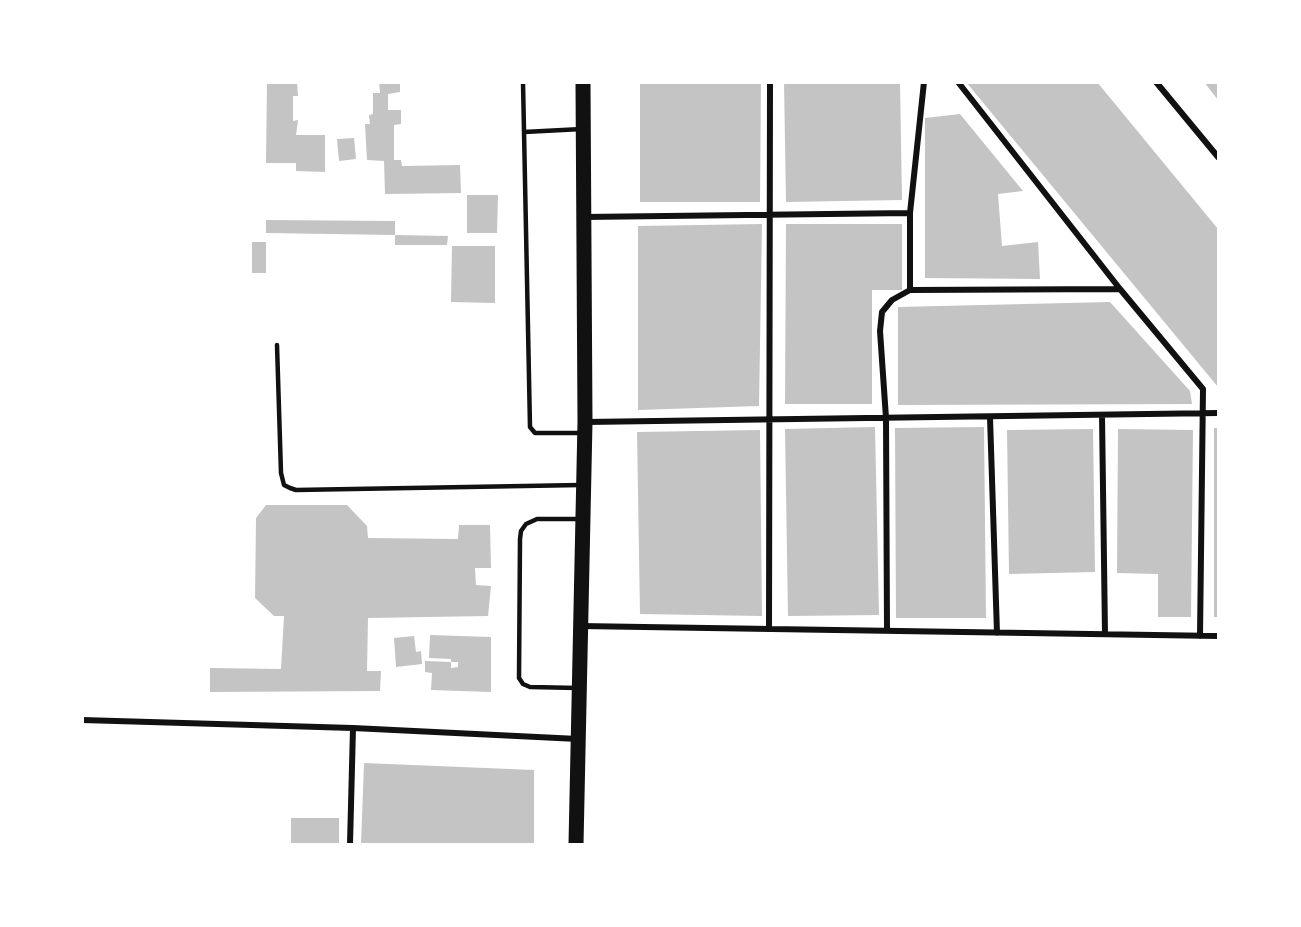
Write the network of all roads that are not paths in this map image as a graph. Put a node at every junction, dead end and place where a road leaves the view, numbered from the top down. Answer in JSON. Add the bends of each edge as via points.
{"nodes":[{"id":1,"x":523,"y":82,"type":"edge"},
{"id":2,"x":583,"y":82,"type":"edge"},
{"id":3,"x":770,"y":82,"type":"edge"},
{"id":4,"x":924,"y":82,"type":"edge"},
{"id":5,"x":958,"y":82,"type":"edge"},
{"id":6,"x":1156,"y":82,"type":"edge"},
{"id":7,"x":583,"y":129,"type":"junction"},
{"id":8,"x":524,"y":132,"type":"junction"},
{"id":9,"x":1218,"y":157,"type":"edge"},
{"id":10,"x":910,"y":213,"type":"junction"},
{"id":11,"x":770,"y":215,"type":"junction"},
{"id":12,"x":583,"y":217,"type":"junction"},
{"id":13,"x":1120,"y":289,"type":"junction"},
{"id":14,"x":910,"y":290,"type":"junction"},
{"id":15,"x":277,"y":345,"type":"dead end"},
{"id":16,"x":1202,"y":413,"type":"junction"},
{"id":17,"x":1218,"y":413,"type":"edge"},
{"id":18,"x":1102,"y":415,"type":"junction"},
{"id":19,"x":990,"y":417,"type":"junction"},
{"id":20,"x":886,"y":418,"type":"junction"},
{"id":21,"x":769,"y":420,"type":"junction"},
{"id":22,"x":585,"y":427,"type":"junction"},
{"id":23,"x":584,"y":484,"type":"junction"},
{"id":24,"x":583,"y":519,"type":"junction"},
{"id":25,"x":580,"y":626,"type":"junction"},
{"id":26,"x":769,"y":629,"type":"junction"},
{"id":27,"x":887,"y":631,"type":"junction"},
{"id":28,"x":997,"y":633,"type":"junction"},
{"id":29,"x":1105,"y":634,"type":"junction"},
{"id":30,"x":1200,"y":636,"type":"junction"},
{"id":31,"x":1218,"y":636,"type":"edge"},
{"id":32,"x":579,"y":688,"type":"junction"},
{"id":33,"x":82,"y":720,"type":"edge"},
{"id":34,"x":353,"y":728,"type":"junction"},
{"id":35,"x":579,"y":740,"type":"junction"},
{"id":36,"x":350,"y":844,"type":"edge"},
{"id":37,"x":576,"y":844,"type":"edge"}],
"edges":[{"from":1,"to":8,"type":"lane"},
{"from":2,"to":7,"type":"main road"},
{"from":3,"to":11,"type":"street"},
{"from":4,"to":10,"type":"street"},
{"from":5,"to":13,"type":"street"},
{"from":6,"to":9,"type":"street"},
{"from":7,"to":8,"type":"lane"},
{"from":7,"to":12,"type":"main road"},
{"from":8,"to":22,"type":"lane","via":[[530,428],[535,433]]},
{"from":10,"to":11,"type":"street"},
{"from":10,"to":14,"type":"street"},
{"from":11,"to":12,"type":"street"},
{"from":11,"to":21,"type":"street"},
{"from":12,"to":22,"type":"main road"},
{"from":13,"to":14,"type":"street"},
{"from":13,"to":16,"type":"street","via":[[1203,389]]},
{"from":14,"to":20,"type":"street","via":[[892,300],[882,312]]},
{"from":15,"to":23,"type":"lane","via":[[281,473],[284,485],[290,488]]},
{"from":16,"to":17,"type":"street"},
{"from":16,"to":18,"type":"street"},
{"from":16,"to":30,"type":"street"},
{"from":18,"to":19,"type":"street"},
{"from":18,"to":29,"type":"street"},
{"from":19,"to":20,"type":"street"},
{"from":19,"to":28,"type":"street"},
{"from":20,"to":21,"type":"street"},
{"from":20,"to":27,"type":"street"},
{"from":21,"to":22,"type":"street"},
{"from":21,"to":26,"type":"street"},
{"from":22,"to":23,"type":"main road"},
{"from":23,"to":24,"type":"main road"},
{"from":24,"to":25,"type":"main road"},
{"from":24,"to":32,"type":"lane","via":[[537,519],[526,524],[520,539],[519,678],[523,684],[537,688]]},
{"from":25,"to":26,"type":"street"},
{"from":25,"to":32,"type":"main road"},
{"from":26,"to":27,"type":"street"},
{"from":27,"to":28,"type":"street"},
{"from":28,"to":29,"type":"street"},
{"from":29,"to":30,"type":"street"},
{"from":30,"to":31,"type":"street"},
{"from":32,"to":35,"type":"main road"},
{"from":33,"to":34,"type":"street"},
{"from":34,"to":35,"type":"street"},
{"from":34,"to":36,"type":"street"},
{"from":35,"to":37,"type":"main road"}]}
